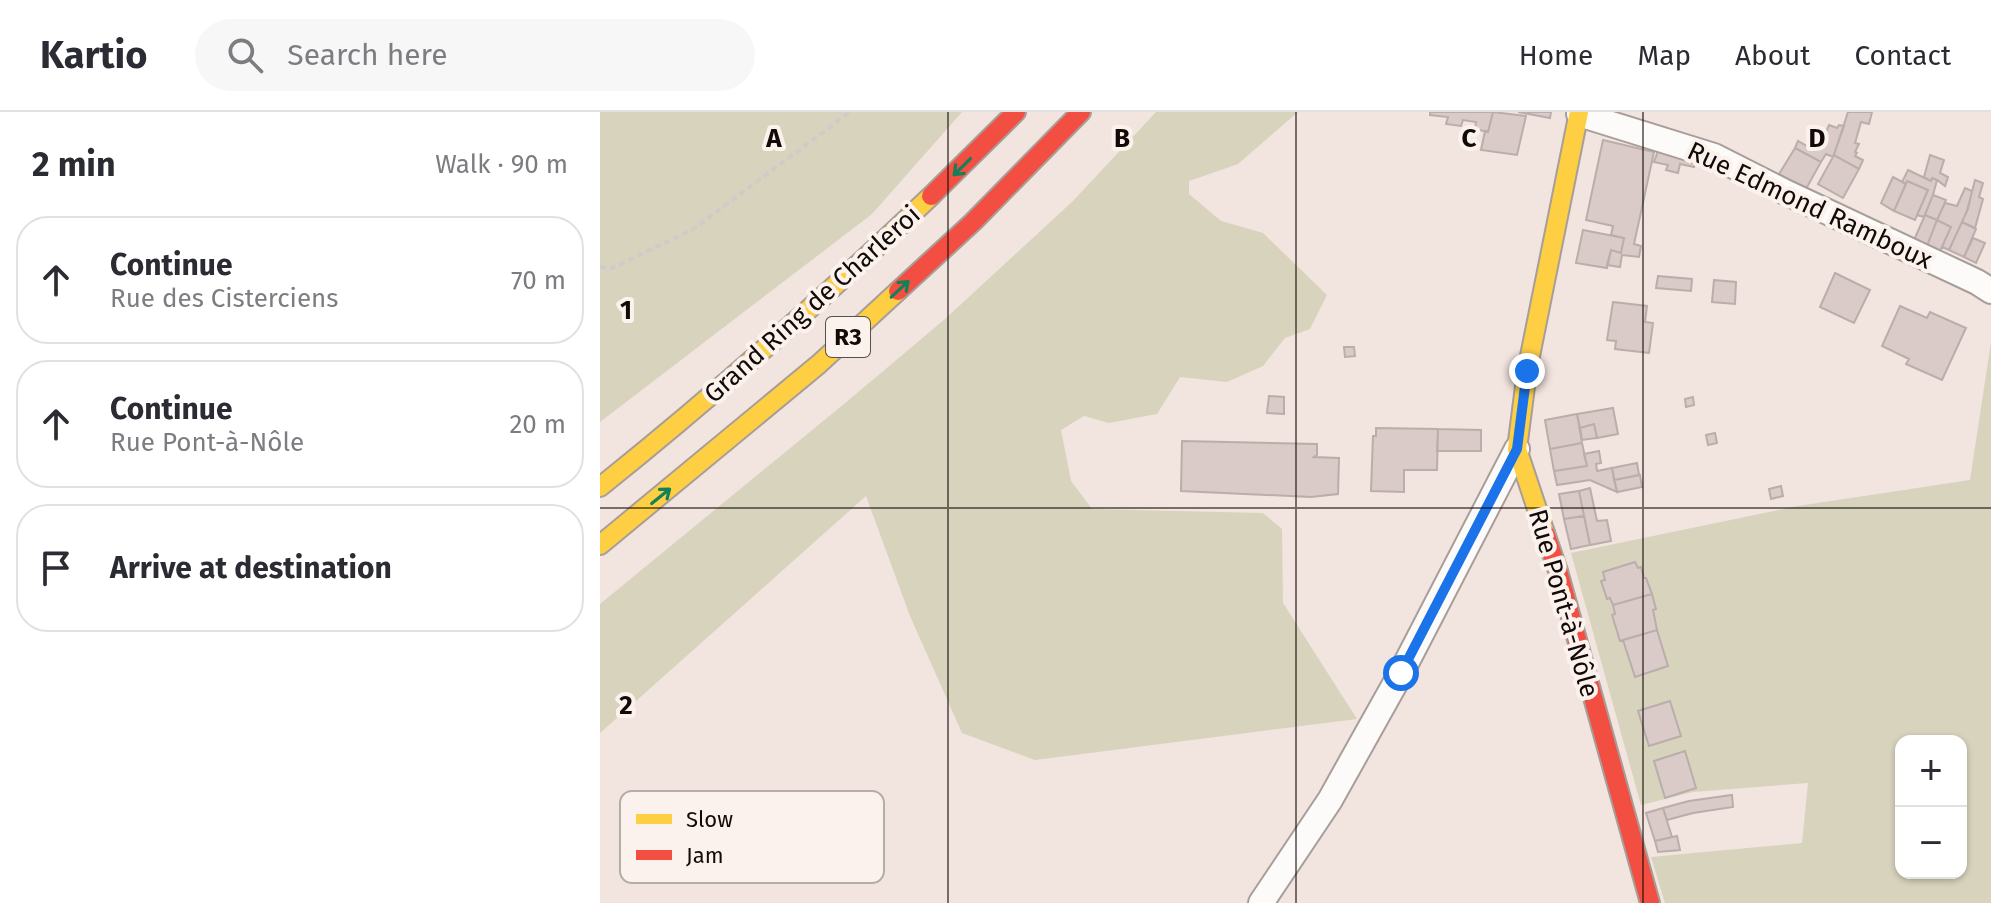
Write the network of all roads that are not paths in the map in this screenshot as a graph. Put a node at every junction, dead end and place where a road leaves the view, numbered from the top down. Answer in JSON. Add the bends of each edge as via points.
{"nodes":[{"id":1,"x":1016,"y":112,"type":"edge"},
{"id":2,"x":1081,"y":112,"type":"edge"},
{"id":3,"x":1579,"y":113,"type":"edge"},
{"id":4,"x":1991,"y":291,"type":"edge"},
{"id":5,"x":795,"y":323,"type":"junction"},
{"id":6,"x":741,"y":345,"type":"dead end"},
{"id":7,"x":1517,"y":449,"type":"junction"},
{"id":8,"x":600,"y":487,"type":"edge"},
{"id":9,"x":600,"y":545,"type":"edge"},
{"id":10,"x":1261,"y":903,"type":"edge"},
{"id":11,"x":1650,"y":903,"type":"edge"}],
"edges":[{"from":1,"to":5,"type":"main road","name":"Grand Ring de Charleroi","number":"R3","one_way":true},
{"from":9,"to":2,"type":"main road","name":"Grand Ring de Charleroi","number":"R3","one_way":true,"via":[[819,364],[973,222]]},
{"from":3,"to":4,"type":"street","name":"Rue Edmond Ramboux","via":[[1714,156]]},
{"from":3,"to":7,"type":"main road","name":"Rue Pont-à-Nôle","via":[[1527,371]]},
{"from":5,"to":6,"type":"main road"},
{"from":5,"to":8,"type":"main road","name":"Grand Ring de Charleroi","number":"R3"},
{"from":7,"to":10,"type":"street","via":[[1330,800]]},
{"from":7,"to":11,"type":"main road","name":"Rue Pont-à-Nôle","via":[[1558,571]]}]}
